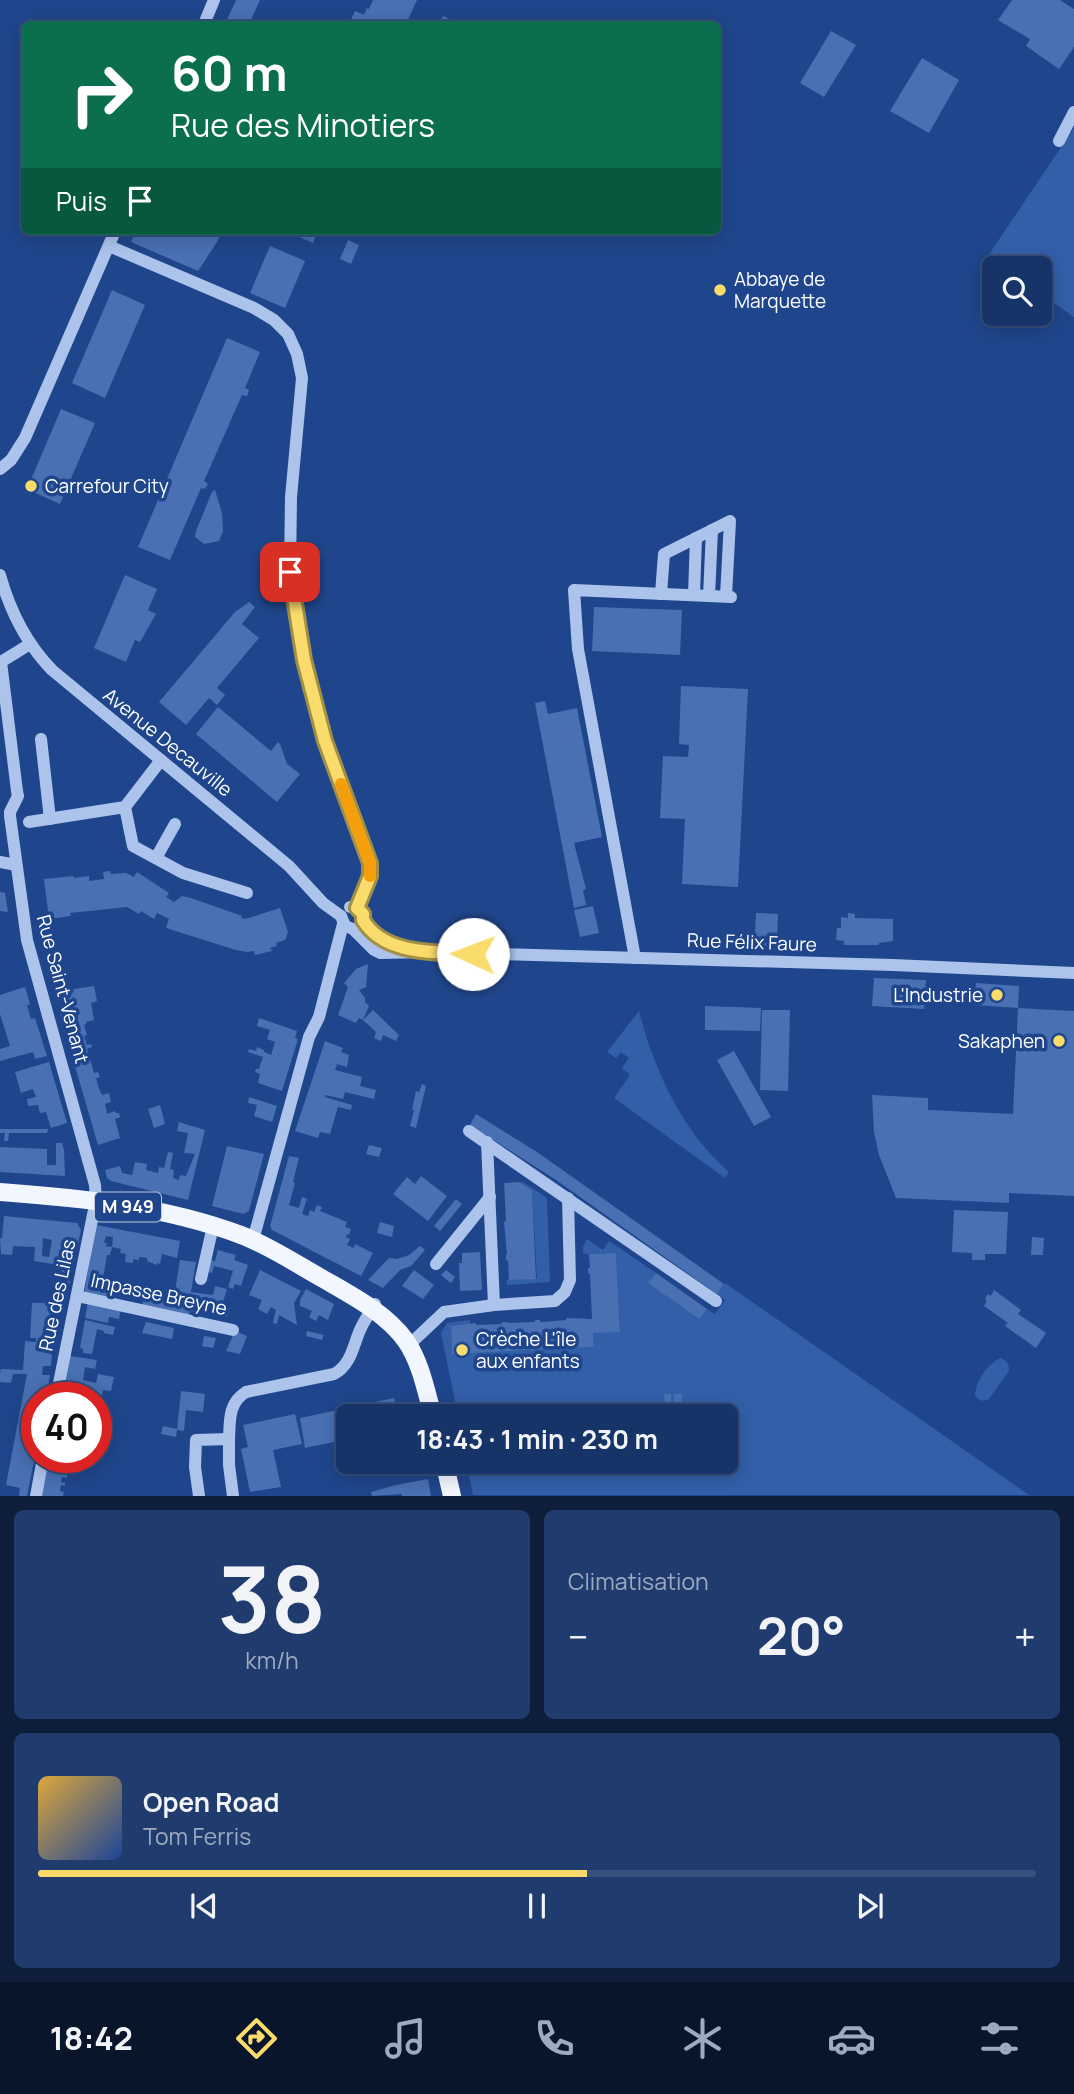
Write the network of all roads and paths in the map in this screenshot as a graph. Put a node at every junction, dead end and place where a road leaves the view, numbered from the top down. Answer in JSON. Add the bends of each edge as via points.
{"nodes":[{"id":1,"x":214,"y":0,"type":"edge"},
{"id":2,"x":205,"y":21,"type":"edge"},
{"id":3,"x":1074,"y":112,"type":"edge"},
{"id":4,"x":1059,"y":141,"type":"dead end"},
{"id":5,"x":113,"y":235,"type":"edge"},
{"id":6,"x":109,"y":246,"type":"junction"},
{"id":7,"x":0,"y":469,"type":"edge"},
{"id":8,"x":712,"y":530,"type":"junction"},
{"id":9,"x":696,"y":538,"type":"junction"},
{"id":10,"x":0,"y":575,"type":"edge"},
{"id":11,"x":661,"y":594,"type":"junction"},
{"id":12,"x":694,"y":595,"type":"junction"},
{"id":13,"x":709,"y":596,"type":"junction"},
{"id":14,"x":30,"y":644,"type":"junction"},
{"id":15,"x":1,"y":662,"type":"edge"},
{"id":16,"x":41,"y":739,"type":"dead end"},
{"id":17,"x":160,"y":760,"type":"junction"},
{"id":18,"x":125,"y":807,"type":"junction"},
{"id":19,"x":50,"y":819,"type":"junction"},
{"id":20,"x":29,"y":822,"type":"dead end"},
{"id":21,"x":175,"y":824,"type":"dead end"},
{"id":22,"x":156,"y":858,"type":"junction"},
{"id":23,"x":0,"y":862,"type":"edge"},
{"id":24,"x":16,"y":864,"type":"junction"},
{"id":25,"x":247,"y":893,"type":"dead end"},
{"id":26,"x":351,"y":920,"type":"junction"},
{"id":27,"x":635,"y":958,"type":"junction"},
{"id":28,"x":1074,"y":973,"type":"edge"},
{"id":29,"x":469,"y":1131,"type":"dead end"},
{"id":30,"x":487,"y":1142,"type":"junction"},
{"id":31,"x":0,"y":1192,"type":"edge"},
{"id":32,"x":490,"y":1197,"type":"junction"},
{"id":33,"x":568,"y":1198,"type":"junction"},
{"id":34,"x":96,"y":1200,"type":"junction"},
{"id":35,"x":213,"y":1226,"type":"junction"},
{"id":36,"x":253,"y":1240,"type":"junction"},
{"id":37,"x":436,"y":1264,"type":"dead end"},
{"id":38,"x":201,"y":1279,"type":"dead end"},
{"id":39,"x":77,"y":1296,"type":"junction"},
{"id":40,"x":716,"y":1301,"type":"dead end"},
{"id":41,"x":494,"y":1304,"type":"junction"},
{"id":42,"x":374,"y":1306,"type":"junction"},
{"id":43,"x":233,"y":1330,"type":"dead end"},
{"id":44,"x":413,"y":1341,"type":"junction"},
{"id":45,"x":59,"y":1382,"type":"edge"},
{"id":46,"x":431,"y":1404,"type":"edge"},
{"id":47,"x":229,"y":1440,"type":"junction"},
{"id":48,"x":40,"y":1473,"type":"edge"},
{"id":49,"x":447,"y":1474,"type":"edge"},
{"id":50,"x":36,"y":1496,"type":"edge"},
{"id":51,"x":199,"y":1496,"type":"edge"},
{"id":52,"x":233,"y":1496,"type":"edge"},
{"id":53,"x":452,"y":1496,"type":"edge"}],
"edges":[{"from":1,"to":2,"type":"street"},
{"from":3,"to":4,"type":"street"},
{"from":5,"to":6,"type":"street"},
{"from":6,"to":7,"type":"street","via":[[25,438]]},
{"from":6,"to":26,"type":"street","via":[[254,308],[288,334],[297,354],[302,378],[291,496],[290,572],[304,660],[325,741],[370,863],[370,876]]},
{"from":8,"to":9,"type":"street"},
{"from":8,"to":13,"type":"street"},
{"from":8,"to":13,"type":"street","via":[[730,522],[728,597]]},
{"from":9,"to":11,"type":"street","via":[[664,554]]},
{"from":9,"to":12,"type":"street"},
{"from":10,"to":14,"type":"street","name":"Avenue Decauville"},
{"from":11,"to":12,"type":"street"},
{"from":11,"to":27,"type":"street","via":[[574,590],[578,649]]},
{"from":12,"to":13,"type":"street"},
{"from":14,"to":15,"type":"street","name":"Rue Saint-Venant"},
{"from":14,"to":17,"type":"street","name":"Avenue Decauville","via":[[61,679]]},
{"from":15,"to":24,"type":"street","name":"Rue Saint-Venant","via":[[18,791],[10,812]]},
{"from":16,"to":19,"type":"street"},
{"from":17,"to":18,"type":"street"},
{"from":17,"to":26,"type":"street","name":"Avenue Decauville","via":[[289,866],[327,906]]},
{"from":18,"to":19,"type":"street"},
{"from":18,"to":22,"type":"street","via":[[133,846]]},
{"from":19,"to":20,"type":"street"},
{"from":21,"to":22,"type":"street"},
{"from":22,"to":25,"type":"street","via":[[183,873]]},
{"from":23,"to":24,"type":"street"},
{"from":24,"to":34,"type":"street","name":"Rue Saint-Venant","via":[[26,940]]},
{"from":26,"to":27,"type":"street","name":"Rue Félix Faure","via":[[387,941],[428,952]]},
{"from":26,"to":36,"type":"street","via":[[309,1037]]},
{"from":27,"to":28,"type":"street","name":"Rue Félix Faure"},
{"from":29,"to":30,"type":"street"},
{"from":30,"to":32,"type":"street"},
{"from":30,"to":33,"type":"street"},
{"from":31,"to":34,"type":"main road","number":"M 949"},
{"from":32,"to":37,"type":"street"},
{"from":32,"to":41,"type":"street"},
{"from":33,"to":40,"type":"street"},
{"from":33,"to":41,"type":"street","via":[[570,1280],[565,1292],[548,1303]]},
{"from":34,"to":35,"type":"main road","number":"M 949"},
{"from":34,"to":39,"type":"street","name":"Rue des Lilas"},
{"from":35,"to":36,"type":"main road","number":"M 949"},
{"from":35,"to":38,"type":"street"},
{"from":36,"to":42,"type":"main road","number":"M 949"},
{"from":39,"to":43,"type":"street","name":"Impasse Breyne"},
{"from":39,"to":45,"type":"street","name":"Rue des Lilas"},
{"from":41,"to":44,"type":"street","via":[[444,1312]]},
{"from":42,"to":44,"type":"main road","number":"M 949"},
{"from":42,"to":47,"type":"street","via":[[339,1372],[241,1395],[231,1410]]},
{"from":44,"to":46,"type":"main road","number":"M 949"},
{"from":47,"to":51,"type":"street","via":[[196,1440]]},
{"from":47,"to":52,"type":"street"},
{"from":48,"to":50,"type":"street"},
{"from":49,"to":53,"type":"main road"}]}
